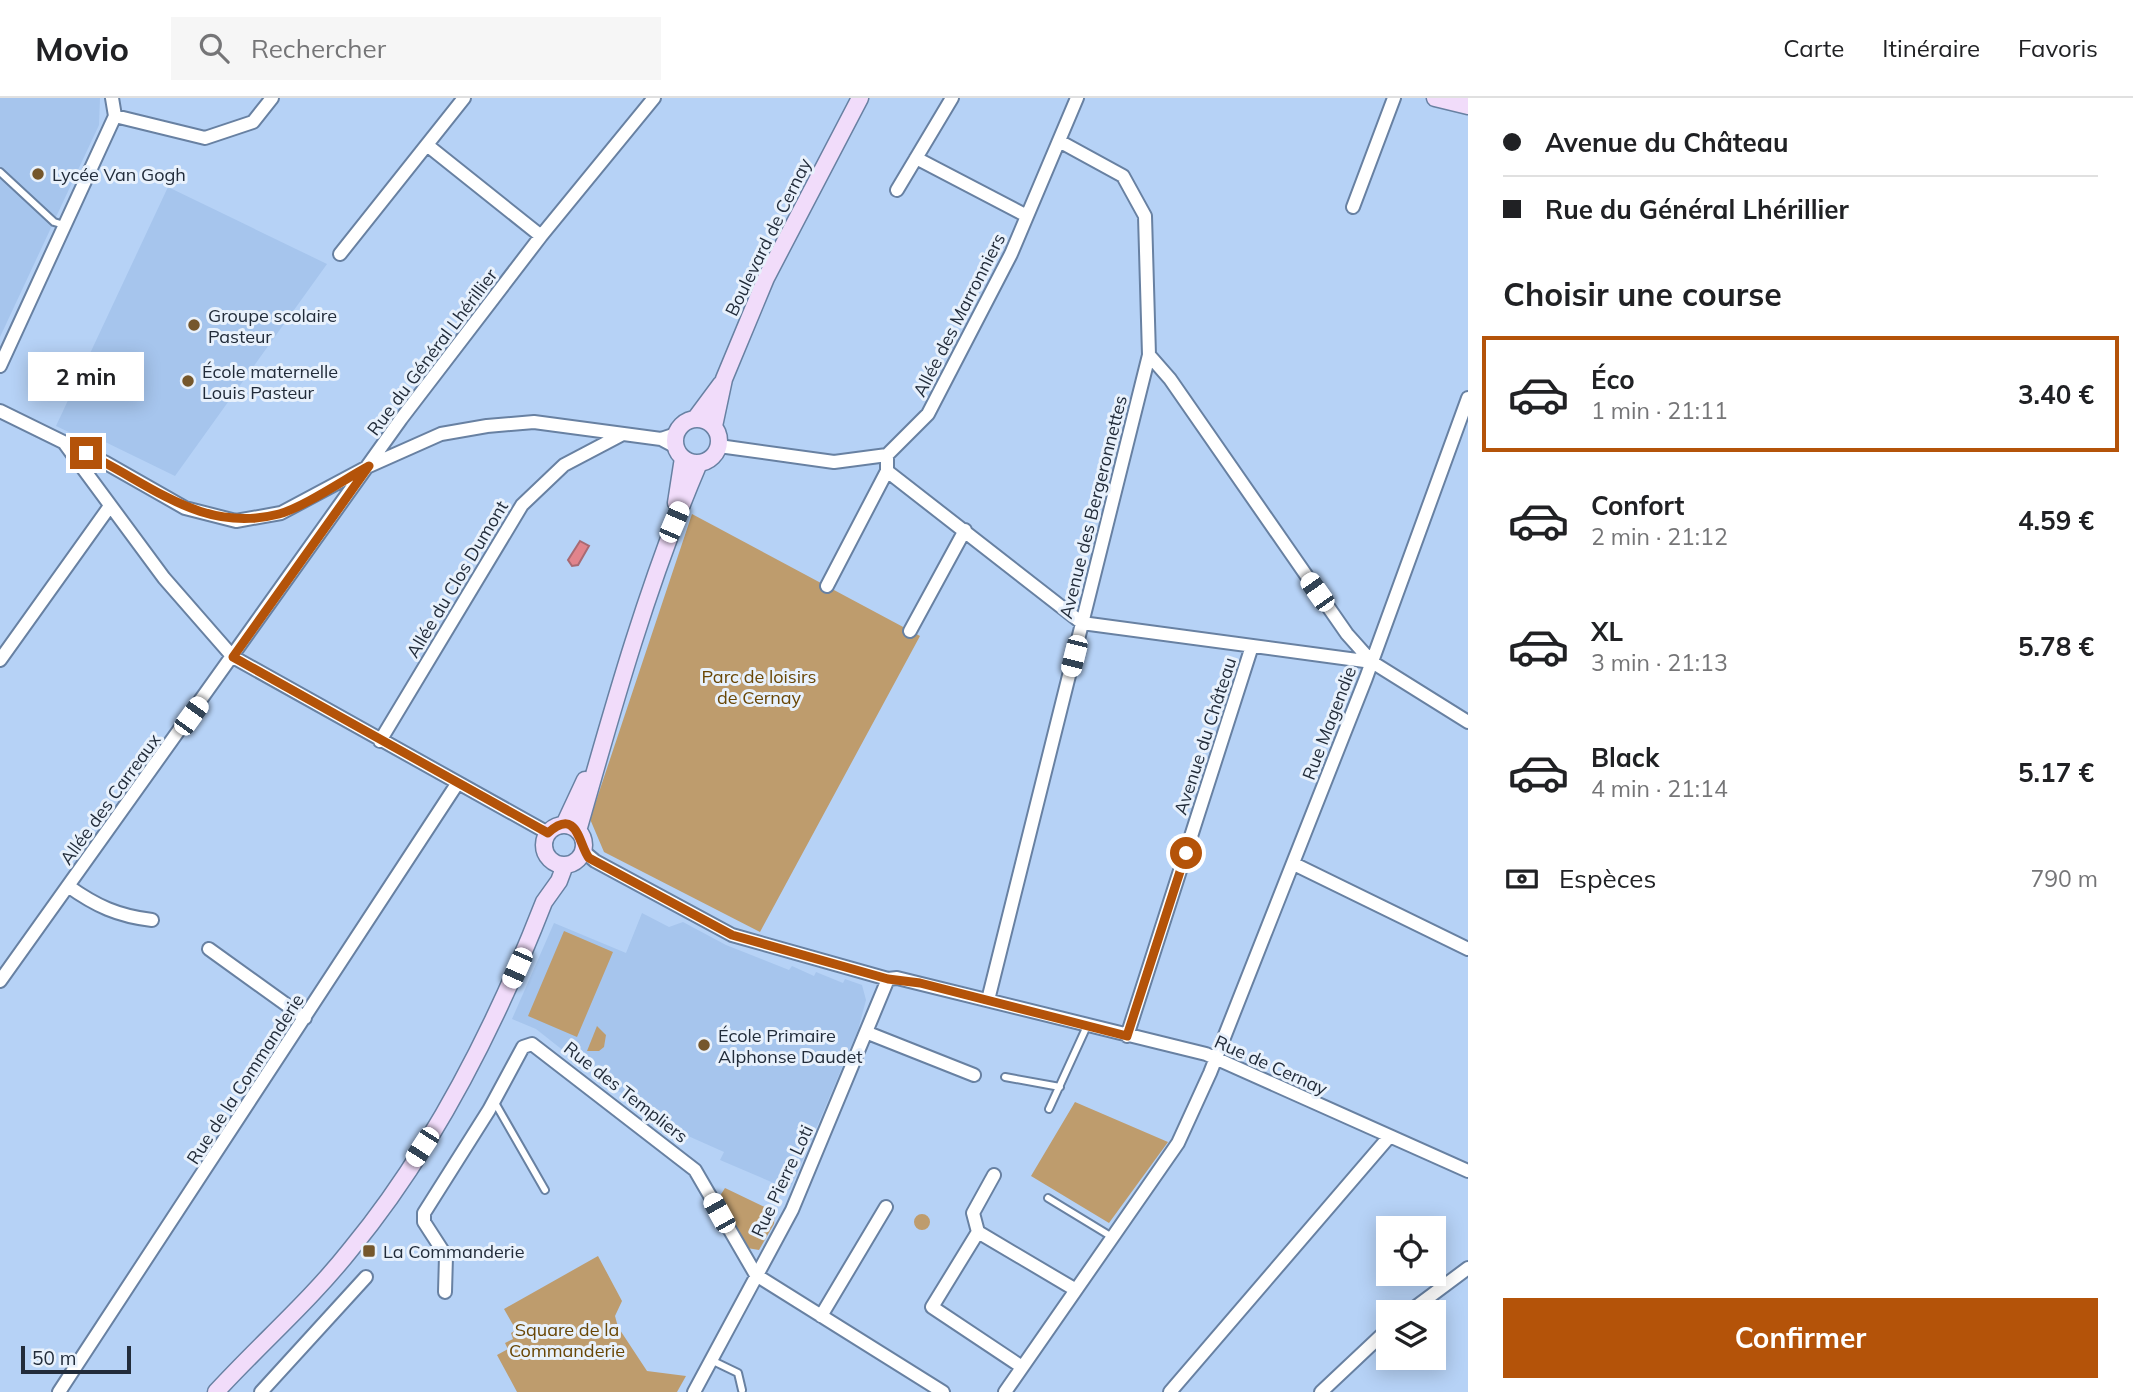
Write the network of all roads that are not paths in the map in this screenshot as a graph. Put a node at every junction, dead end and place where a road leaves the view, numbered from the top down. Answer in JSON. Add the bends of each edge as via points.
{"nodes":[{"id":1,"x":112,"y":98,"type":"edge"},
{"id":2,"x":272,"y":98,"type":"edge"},
{"id":3,"x":464,"y":98,"type":"edge"},
{"id":4,"x":654,"y":98,"type":"edge"},
{"id":5,"x":860,"y":98,"type":"edge"},
{"id":6,"x":951,"y":98,"type":"edge"},
{"id":7,"x":1077,"y":98,"type":"edge"},
{"id":8,"x":1394,"y":98,"type":"edge"},
{"id":9,"x":1435,"y":98,"type":"edge"},
{"id":10,"x":852,"y":106,"type":"edge"},
{"id":11,"x":1468,"y":106,"type":"edge"},
{"id":12,"x":115,"y":116,"type":"junction"},
{"id":13,"x":1059,"y":141,"type":"junction"},
{"id":14,"x":427,"y":145,"type":"junction"},
{"id":15,"x":916,"y":158,"type":"junction"},
{"id":16,"x":0,"y":173,"type":"edge"},
{"id":17,"x":897,"y":190,"type":"dead end"},
{"id":18,"x":1353,"y":207,"type":"dead end"},
{"id":19,"x":1027,"y":216,"type":"junction"},
{"id":20,"x":64,"y":225,"type":"junction"},
{"id":21,"x":541,"y":236,"type":"junction"},
{"id":22,"x":340,"y":254,"type":"dead end"},
{"id":23,"x":1149,"y":355,"type":"junction"},
{"id":24,"x":0,"y":366,"type":"edge"},
{"id":25,"x":724,"y":379,"type":"junction"},
{"id":26,"x":1468,"y":398,"type":"edge"},
{"id":27,"x":0,"y":411,"type":"edge"},
{"id":28,"x":695,"y":419,"type":"junction"},
{"id":29,"x":714,"y":426,"type":"junction"},
{"id":30,"x":621,"y":435,"type":"junction"},
{"id":31,"x":65,"y":444,"type":"junction"},
{"id":32,"x":674,"y":444,"type":"junction"},
{"id":33,"x":719,"y":446,"type":"junction"},
{"id":34,"x":887,"y":455,"type":"junction"},
{"id":35,"x":699,"y":463,"type":"junction"},
{"id":36,"x":369,"y":466,"type":"junction"},
{"id":37,"x":887,"y":471,"type":"junction"},
{"id":38,"x":110,"y":506,"type":"junction"},
{"id":39,"x":674,"y":522,"type":"junction"},
{"id":40,"x":965,"y":530,"type":"junction"},
{"id":41,"x":827,"y":586,"type":"dead end"},
{"id":42,"x":1082,"y":623,"type":"junction"},
{"id":43,"x":910,"y":631,"type":"dead end"},
{"id":44,"x":1252,"y":646,"type":"junction"},
{"id":45,"x":233,"y":657,"type":"junction"},
{"id":46,"x":0,"y":660,"type":"edge"},
{"id":47,"x":1372,"y":662,"type":"junction"},
{"id":48,"x":1468,"y":722,"type":"edge"},
{"id":49,"x":380,"y":741,"type":"junction"},
{"id":50,"x":457,"y":784,"type":"junction"},
{"id":51,"x":571,"y":828,"type":"junction"},
{"id":52,"x":548,"y":833,"type":"junction"},
{"id":53,"x":583,"y":851,"type":"junction"},
{"id":54,"x":558,"y":863,"type":"junction"},
{"id":55,"x":1294,"y":864,"type":"junction"},
{"id":56,"x":68,"y":886,"type":"junction"},
{"id":57,"x":152,"y":920,"type":"dead end"},
{"id":58,"x":209,"y":949,"type":"dead end"},
{"id":59,"x":1468,"y":949,"type":"edge"},
{"id":60,"x":1,"y":978,"type":"edge"},
{"id":61,"x":888,"y":979,"type":"junction"},
{"id":62,"x":988,"y":1000,"type":"junction"},
{"id":63,"x":305,"y":1018,"type":"junction"},
{"id":64,"x":1087,"y":1026,"type":"junction"},
{"id":65,"x":868,"y":1033,"type":"junction"},
{"id":66,"x":1127,"y":1036,"type":"junction"},
{"id":67,"x":1217,"y":1059,"type":"junction"},
{"id":68,"x":975,"y":1075,"type":"dead end"},
{"id":69,"x":1005,"y":1077,"type":"dead end"},
{"id":70,"x":1060,"y":1087,"type":"junction"},
{"id":71,"x":494,"y":1101,"type":"junction"},
{"id":72,"x":1049,"y":1109,"type":"dead end"},
{"id":73,"x":1389,"y":1137,"type":"junction"},
{"id":74,"x":1468,"y":1171,"type":"edge"},
{"id":75,"x":994,"y":1175,"type":"dead end"},
{"id":76,"x":545,"y":1190,"type":"dead end"},
{"id":77,"x":1048,"y":1198,"type":"dead end"},
{"id":78,"x":886,"y":1207,"type":"dead end"},
{"id":79,"x":978,"y":1232,"type":"junction"},
{"id":80,"x":1112,"y":1237,"type":"junction"},
{"id":81,"x":1468,"y":1268,"type":"edge"},
{"id":82,"x":755,"y":1275,"type":"junction"},
{"id":83,"x":366,"y":1277,"type":"dead end"},
{"id":84,"x":1076,"y":1290,"type":"junction"},
{"id":85,"x":445,"y":1292,"type":"dead end"},
{"id":86,"x":1425,"y":1300,"type":"edge"},
{"id":87,"x":821,"y":1316,"type":"junction"},
{"id":88,"x":1376,"y":1340,"type":"edge"},
{"id":89,"x":711,"y":1360,"type":"junction"},
{"id":90,"x":1022,"y":1367,"type":"junction"},
{"id":91,"x":220,"y":1387,"type":"edge"},
{"id":92,"x":742,"y":1390,"type":"edge"},
{"id":93,"x":59,"y":1392,"type":"edge"},
{"id":94,"x":207,"y":1392,"type":"edge"},
{"id":95,"x":261,"y":1392,"type":"edge"},
{"id":96,"x":694,"y":1392,"type":"edge"},
{"id":97,"x":943,"y":1392,"type":"edge"},
{"id":98,"x":1005,"y":1392,"type":"edge"},
{"id":99,"x":1170,"y":1392,"type":"edge"},
{"id":100,"x":1321,"y":1392,"type":"edge"}],
"edges":[{"from":1,"to":12,"type":"street"},
{"from":2,"to":12,"type":"street","via":[[253,122],[205,138]]},
{"from":3,"to":14,"type":"street"},
{"from":4,"to":21,"type":"street","name":"Rue du Général Lhérillier"},
{"from":5,"to":10,"type":"street","name":"Boulevard de Cernay"},
{"from":6,"to":15,"type":"street"},
{"from":7,"to":13,"type":"street","name":"Allée des Marronniers"},
{"from":8,"to":18,"type":"street"},
{"from":9,"to":11,"type":"street"},
{"from":10,"to":25,"type":"street","name":"Boulevard de Cernay","via":[[766,278]]},
{"from":12,"to":20,"type":"street"},
{"from":13,"to":19,"type":"street","name":"Allée des Marronniers"},
{"from":13,"to":23,"type":"street","name":"Avenue des Bergeronnettes","via":[[1124,176],[1145,216]]},
{"from":14,"to":21,"type":"street"},
{"from":14,"to":22,"type":"street"},
{"from":15,"to":17,"type":"street"},
{"from":15,"to":19,"type":"street"},
{"from":16,"to":20,"type":"lane","via":[[54,222]]},
{"from":19,"to":34,"type":"street","name":"Allée des Marronniers","via":[[929,414]]},
{"from":20,"to":24,"type":"street"},
{"from":21,"to":36,"type":"street","name":"Rue du Général Lhérillier"},
{"from":23,"to":42,"type":"street","name":"Avenue des Bergeronnettes"},
{"from":23,"to":47,"type":"street","via":[[1347,634]]},
{"from":25,"to":28,"type":"street","name":"Boulevard de Cernay"},
{"from":25,"to":29,"type":"street","name":"Boulevard de Cernay"},
{"from":26,"to":47,"type":"street","name":"Rue Magendie"},
{"from":27,"to":31,"type":"street","name":"Rue du Général Lhérillier"},
{"from":28,"to":29,"type":"street"},
{"from":28,"to":32,"type":"street","via":[[684,424]]},
{"from":29,"to":33,"type":"street"},
{"from":30,"to":32,"type":"street"},
{"from":30,"to":36,"type":"street","via":[[534,422],[487,426],[441,435]]},
{"from":30,"to":49,"type":"street","name":"Allée du Clos Dumont","via":[[564,465],[523,505]]},
{"from":31,"to":36,"type":"street","name":"Rue du Général Lhérillier","via":[[185,508],[236,520],[281,513]]},
{"from":31,"to":38,"type":"street"},
{"from":32,"to":35,"type":"street"},
{"from":32,"to":39,"type":"street"},
{"from":33,"to":34,"type":"street","via":[[834,462]]},
{"from":33,"to":35,"type":"street","via":[[712,458]]},
{"from":34,"to":37,"type":"street"},
{"from":35,"to":39,"type":"street"},
{"from":36,"to":45,"type":"street","name":"Allée des Carreaux"},
{"from":37,"to":40,"type":"street"},
{"from":37,"to":41,"type":"street"},
{"from":38,"to":45,"type":"street","via":[[164,578]]},
{"from":38,"to":46,"type":"street"},
{"from":39,"to":51,"type":"street"},
{"from":40,"to":42,"type":"street"},
{"from":40,"to":43,"type":"street"},
{"from":42,"to":44,"type":"street"},
{"from":42,"to":62,"type":"street","name":"Avenue des Bergeronnettes"},
{"from":44,"to":47,"type":"street"},
{"from":44,"to":66,"type":"street","name":"Avenue du Château"},
{"from":45,"to":49,"type":"street"},
{"from":45,"to":56,"type":"street","name":"Allée des Carreaux"},
{"from":47,"to":48,"type":"street"},
{"from":47,"to":55,"type":"street","name":"Rue Magendie"},
{"from":49,"to":50,"type":"street"},
{"from":50,"to":52,"type":"street"},
{"from":50,"to":63,"type":"street","name":"Rue de la Commanderie"},
{"from":51,"to":52,"type":"street"},
{"from":51,"to":53,"type":"street","via":[[583,840]]},
{"from":52,"to":54,"type":"street","via":[[544,846]]},
{"from":53,"to":54,"type":"street","via":[[579,859]]},
{"from":53,"to":61,"type":"street","name":"Rue de Cernay","via":[[732,935]]},
{"from":54,"to":91,"type":"street","via":[[475,1058],[433,1130],[352,1248],[298,1312]]},
{"from":55,"to":59,"type":"street"},
{"from":55,"to":67,"type":"street","name":"Rue Magendie"},
{"from":56,"to":57,"type":"street","via":[[94,905],[122,916]]},
{"from":56,"to":60,"type":"street","name":"Allée des Carreaux"},
{"from":58,"to":63,"type":"street"},
{"from":61,"to":62,"type":"street","name":"Rue de Cernay"},
{"from":61,"to":65,"type":"street","name":"Rue Pierre Loti"},
{"from":62,"to":64,"type":"street","name":"Rue de Cernay"},
{"from":63,"to":93,"type":"street","name":"Rue de la Commanderie"},
{"from":64,"to":66,"type":"street","name":"Rue de Cernay"},
{"from":64,"to":70,"type":"lane"},
{"from":65,"to":68,"type":"street"},
{"from":65,"to":82,"type":"street","name":"Rue Pierre Loti","via":[[814,1146],[792,1210]]},
{"from":66,"to":67,"type":"street","name":"Rue de Cernay"},
{"from":67,"to":73,"type":"street","name":"Rue de Cernay"},
{"from":67,"to":80,"type":"street","name":"Rue Magendie","via":[[1178,1143]]},
{"from":69,"to":70,"type":"lane"},
{"from":70,"to":72,"type":"lane"},
{"from":71,"to":76,"type":"lane"},
{"from":71,"to":82,"type":"street","name":"Rue des Templiers","via":[[523,1047],[532,1044],[543,1049],[695,1170]]},
{"from":71,"to":85,"type":"street","name":"Rue des Templiers","via":[[424,1213],[424,1222],[446,1256]]},
{"from":73,"to":74,"type":"street","name":"Rue de Cernay"},
{"from":73,"to":99,"type":"street"},
{"from":75,"to":79,"type":"street","via":[[972,1213]]},
{"from":77,"to":80,"type":"lane"},
{"from":78,"to":87,"type":"street"},
{"from":79,"to":84,"type":"street"},
{"from":79,"to":90,"type":"street","via":[[932,1307]]},
{"from":80,"to":84,"type":"street","name":"Rue Magendie"},
{"from":81,"to":86,"type":"street"},
{"from":82,"to":87,"type":"street"},
{"from":82,"to":89,"type":"street","name":"Rue Pierre Loti"},
{"from":83,"to":95,"type":"street"},
{"from":84,"to":90,"type":"street","name":"Rue Magendie"},
{"from":87,"to":97,"type":"street"},
{"from":88,"to":100,"type":"street"},
{"from":89,"to":92,"type":"lane","via":[[738,1373]]},
{"from":89,"to":96,"type":"street","name":"Rue Pierre Loti"},
{"from":90,"to":98,"type":"street","name":"Rue Magendie"},
{"from":91,"to":94,"type":"street"}]}
